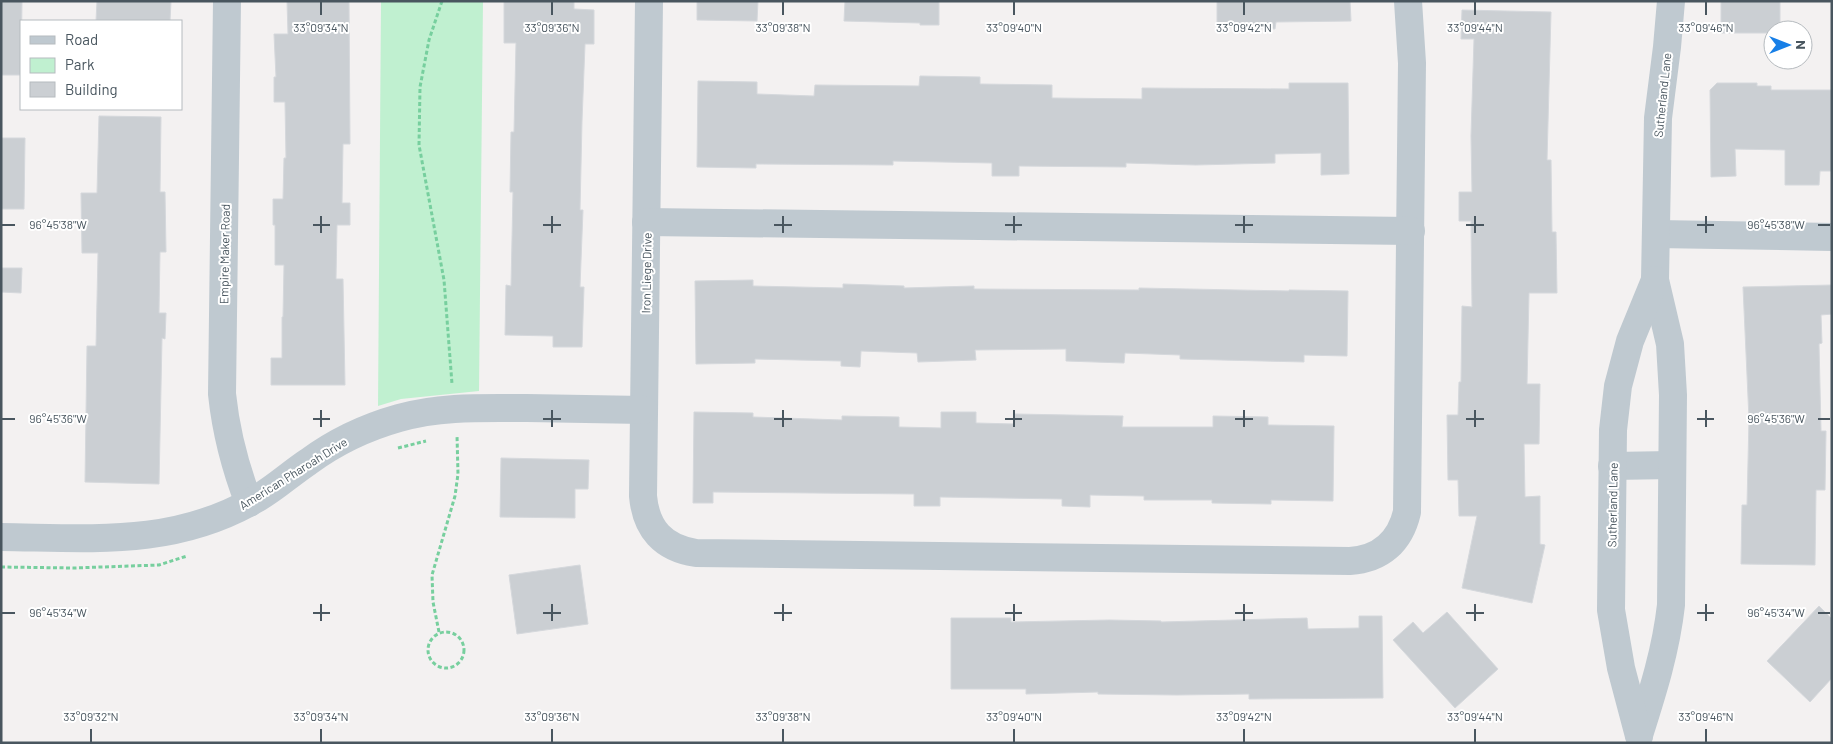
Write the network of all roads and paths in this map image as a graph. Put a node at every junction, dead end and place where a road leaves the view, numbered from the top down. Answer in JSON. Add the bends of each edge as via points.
{"nodes":[{"id":1,"x":228,"y":1,"type":"edge"},
{"id":2,"x":442,"y":1,"type":"edge"},
{"id":3,"x":649,"y":1,"type":"edge"},
{"id":4,"x":1408,"y":1,"type":"edge"},
{"id":5,"x":1670,"y":1,"type":"edge"},
{"id":6,"x":646,"y":222,"type":"junction"},
{"id":7,"x":1411,"y":231,"type":"junction"},
{"id":8,"x":1656,"y":234,"type":"junction"},
{"id":9,"x":1832,"y":237,"type":"edge"},
{"id":10,"x":1655,"y":280,"type":"junction"},
{"id":11,"x":454,"y":408,"type":"junction"},
{"id":12,"x":644,"y":410,"type":"junction"},
{"id":13,"x":1672,"y":465,"type":"junction"},
{"id":14,"x":1612,"y":466,"type":"junction"},
{"id":15,"x":249,"y":503,"type":"junction"},
{"id":16,"x":1,"y":536,"type":"edge"},
{"id":17,"x":439,"y":632,"type":"junction"},
{"id":18,"x":1639,"y":739,"type":"edge"}],
"edges":[{"from":1,"to":15,"type":"street","name":"Empire Maker Road","via":[[222,394],[229,442]]},
{"from":2,"to":11,"type":"path","via":[[429,40],[420,87],[419,145],[444,280]]},
{"from":3,"to":6,"type":"street","name":"Iron Liege Drive"},
{"from":4,"to":7,"type":"street","via":[[1412,63]]},
{"from":5,"to":8,"type":"street","name":"Sutherland Lane","via":[[1658,118]]},
{"from":6,"to":7,"type":"street"},
{"from":6,"to":12,"type":"street","name":"Iron Liege Drive"},
{"from":7,"to":12,"type":"street","name":"Iron Liege Drive","via":[[1407,512],[1397,537],[1373,557],[1350,561],[696,553],[676,548],[662,539],[649,522],[644,506]]},
{"from":8,"to":9,"type":"street"},
{"from":8,"to":10,"type":"street","name":"Sutherland Lane"},
{"from":10,"to":13,"type":"street","name":"Sutherland Lane","via":[[1670,344]]},
{"from":10,"to":14,"type":"street","name":"Sutherland Lane","via":[[1620,374],[1614,411]]},
{"from":11,"to":12,"type":"street","name":"American Pharoah Drive"},
{"from":11,"to":15,"type":"street","name":"American Pharoah Drive","via":[[400,418],[362,431],[320,454]]},
{"from":11,"to":17,"type":"path","via":[[457,481],[432,575],[432,602]]},
{"from":13,"to":14,"type":"street"},
{"from":13,"to":18,"type":"street","name":"Sutherland Lane","via":[[1671,605],[1660,669]]},
{"from":14,"to":18,"type":"street","name":"Sutherland Lane","via":[[1611,610],[1621,668]]},
{"from":15,"to":16,"type":"street","name":"American Pharoah Drive","via":[[197,525],[150,536]]},
{"from":17,"to":17,"type":"path","via":[[428,645],[428,653],[437,666],[452,668],[463,658],[463,642],[457,634]]}]}
